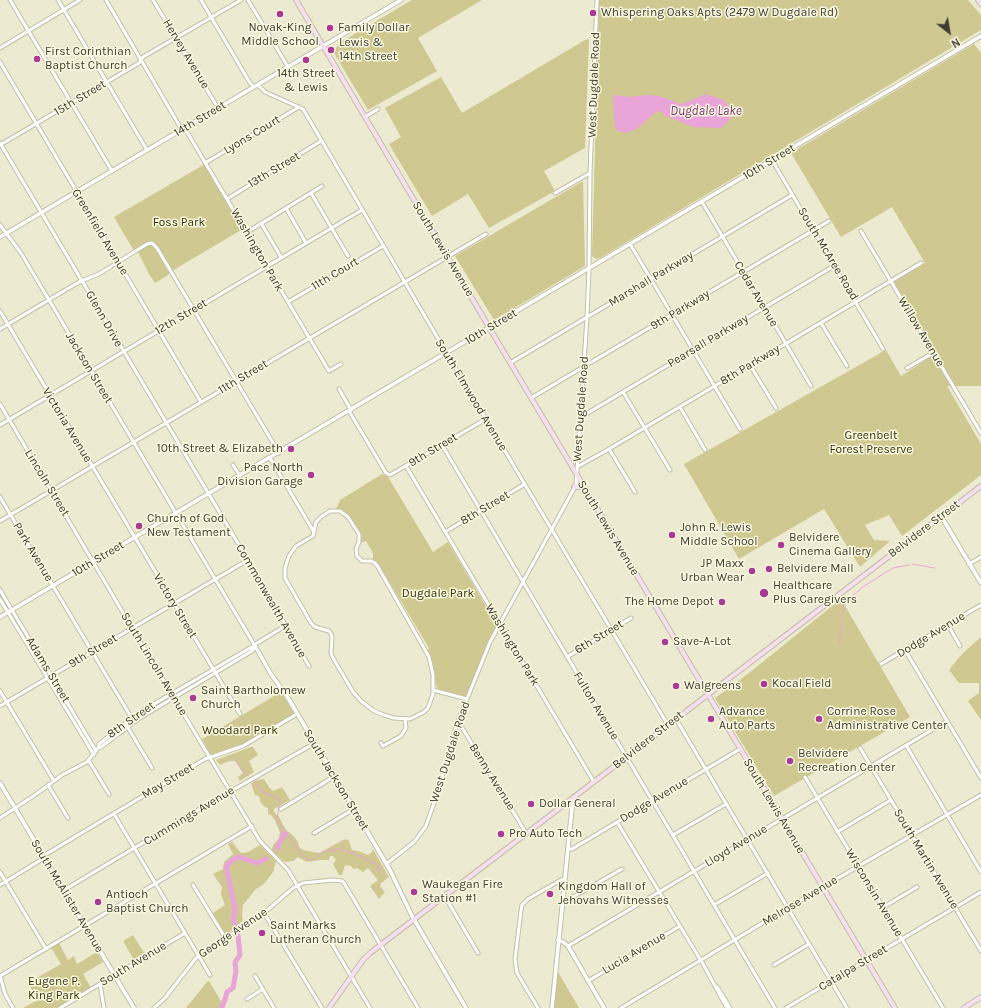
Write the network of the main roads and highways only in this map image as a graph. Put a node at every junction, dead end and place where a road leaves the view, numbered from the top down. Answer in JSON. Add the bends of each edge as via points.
{"nodes":[{"id":1,"x":296,"y":0,"type":"edge"},
{"id":2,"x":978,"y":0,"type":"edge"},
{"id":3,"x":981,"y":4,"type":"edge"},
{"id":4,"x":981,"y":486,"type":"edge"},
{"id":5,"x":574,"y":487,"type":"road end"},
{"id":6,"x":584,"y":487,"type":"junction"},
{"id":7,"x":707,"y":694,"type":"junction"},
{"id":8,"x":981,"y":997,"type":"edge"},
{"id":9,"x":328,"y":1008,"type":"edge"},
{"id":10,"x":895,"y":1008,"type":"edge"},
{"id":11,"x":964,"y":1008,"type":"edge"}],
"edges":[{"from":1,"to":6,"type":"main road","name":"South Lewis Avenue"},
{"from":2,"to":3,"type":"main road"},
{"from":4,"to":7,"type":"main road","name":"Belvidere Street"},
{"from":5,"to":6,"type":"main road"},
{"from":6,"to":7,"type":"main road","name":"South Lewis Avenue"},
{"from":7,"to":9,"type":"main road","name":"Belvidere Street","via":[[362,960]]},
{"from":7,"to":10,"type":"main road","name":"South Lewis Avenue"},
{"from":8,"to":11,"type":"main road"}]}
